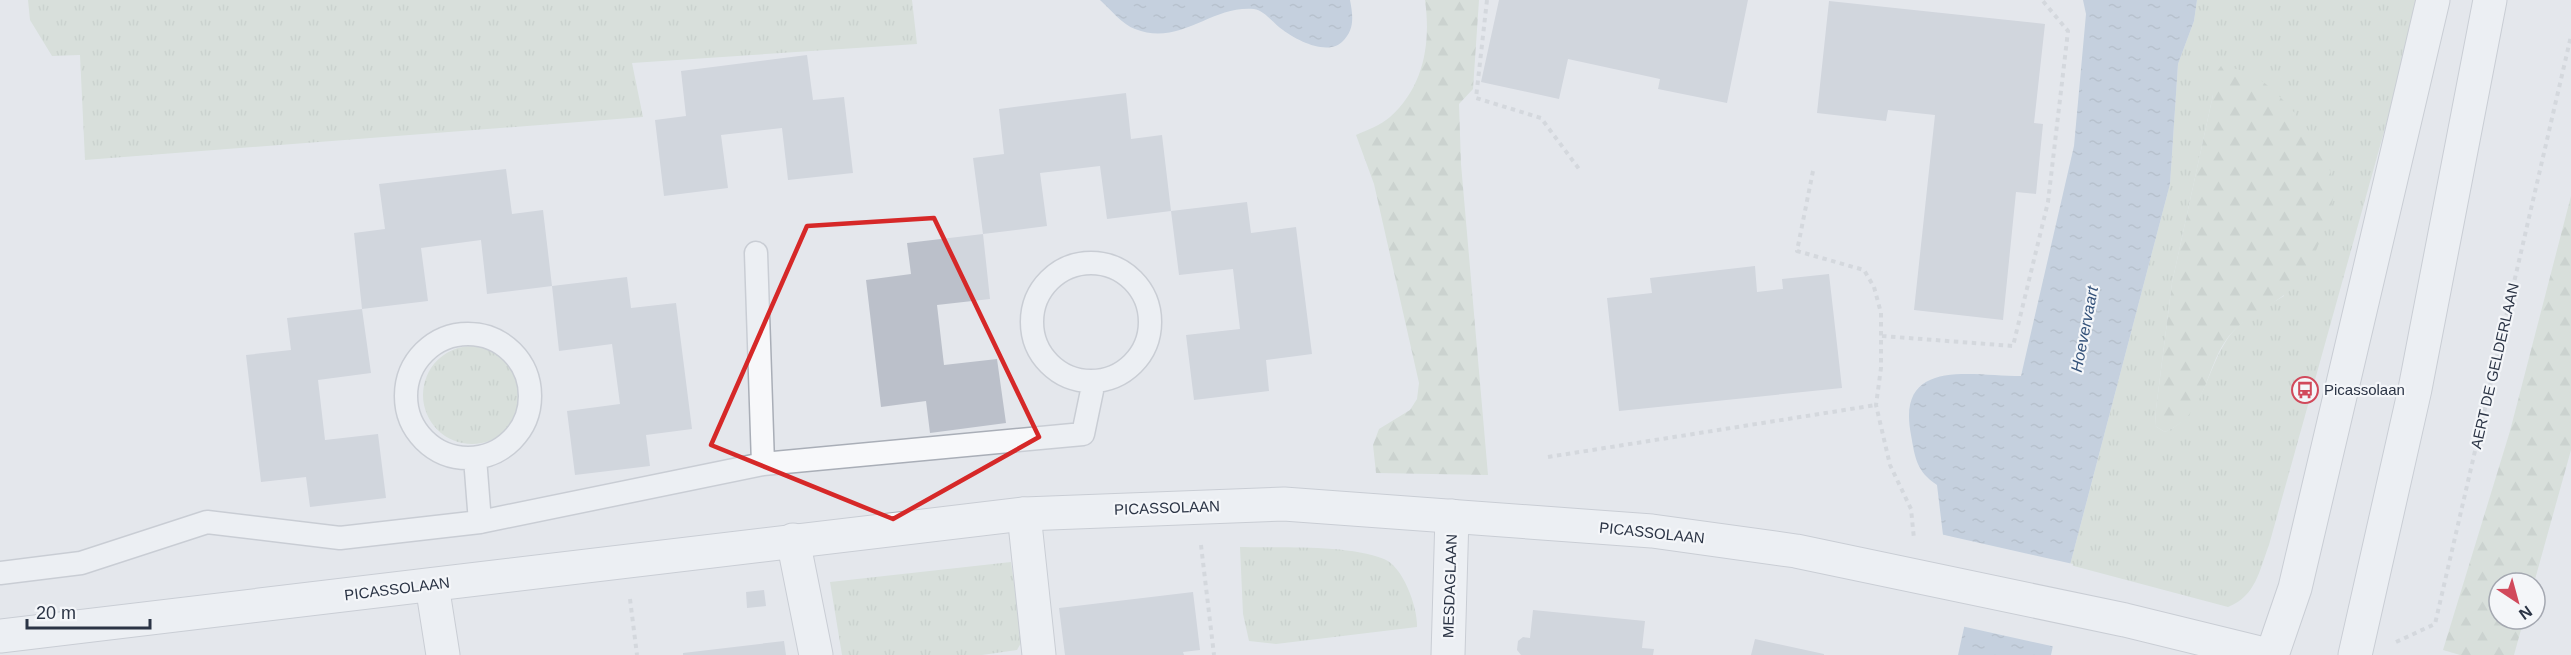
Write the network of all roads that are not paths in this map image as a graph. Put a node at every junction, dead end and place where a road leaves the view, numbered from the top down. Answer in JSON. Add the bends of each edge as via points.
{"nodes":[{"id":1,"x":2433,"y":0,"type":"edge"},
{"id":2,"x":2490,"y":0,"type":"edge"},
{"id":3,"x":756,"y":253,"type":"dead end"},
{"id":4,"x":1094,"y":381,"type":"junction"},
{"id":5,"x":475,"y":458,"type":"junction"},
{"id":6,"x":763,"y":464,"type":"junction"},
{"id":7,"x":1024,"y":514,"type":"junction"},
{"id":8,"x":1452,"y":516,"type":"junction"},
{"id":9,"x":480,"y":522,"type":"junction"},
{"id":10,"x":793,"y":540,"type":"junction"},
{"id":11,"x":0,"y":573,"type":"edge"},
{"id":12,"x":432,"y":585,"type":"junction"},
{"id":13,"x":0,"y":636,"type":"edge"},
{"id":14,"x":443,"y":655,"type":"edge"},
{"id":15,"x":816,"y":655,"type":"edge"},
{"id":16,"x":1039,"y":655,"type":"edge"},
{"id":17,"x":1448,"y":655,"type":"edge"},
{"id":18,"x":2270,"y":655,"type":"edge"},
{"id":19,"x":2355,"y":655,"type":"edge"}],
"edges":[{"from":1,"to":18,"type":"street","via":[[2295,588]]},
{"from":2,"to":19,"type":"street","via":[[2415,389]]},
{"from":3,"to":6,"type":"lane"},
{"from":4,"to":4,"type":"lane","via":[[1057,370],[1043,357],[1034,340],[1031,320],[1035,301],[1045,284],[1059,271],[1077,264],[1097,263],[1116,268],[1132,279],[1149,313],[1149,333],[1130,366],[1113,377]]},
{"from":4,"to":6,"type":"lane","via":[[1083,434]]},
{"from":5,"to":5,"type":"lane","via":[[454,457],[428,443],[410,418],[406,398],[409,378],[418,360],[433,345],[472,334],[508,349],[522,364],[530,384],[530,405],[524,424],[512,441],[495,453]]},
{"from":5,"to":9,"type":"lane"},
{"from":6,"to":9,"type":"lane"},
{"from":7,"to":8,"type":"street","name":"PICASSOLAAN","via":[[1284,504]]},
{"from":7,"to":10,"type":"street","name":"PICASSOLAAN"},
{"from":7,"to":16,"type":"street"},
{"from":8,"to":17,"type":"street","name":"MESDAGLAAN"},
{"from":8,"to":18,"type":"street","name":"PICASSOLAAN","via":[[1652,531],[1796,551],[1920,575]]},
{"from":9,"to":11,"type":"lane","via":[[340,538],[207,522],[81,563]]},
{"from":10,"to":12,"type":"street","name":"PICASSOLAAN"},
{"from":10,"to":15,"type":"street"},
{"from":12,"to":13,"type":"street","name":"PICASSOLAAN"},
{"from":12,"to":14,"type":"street"}]}
